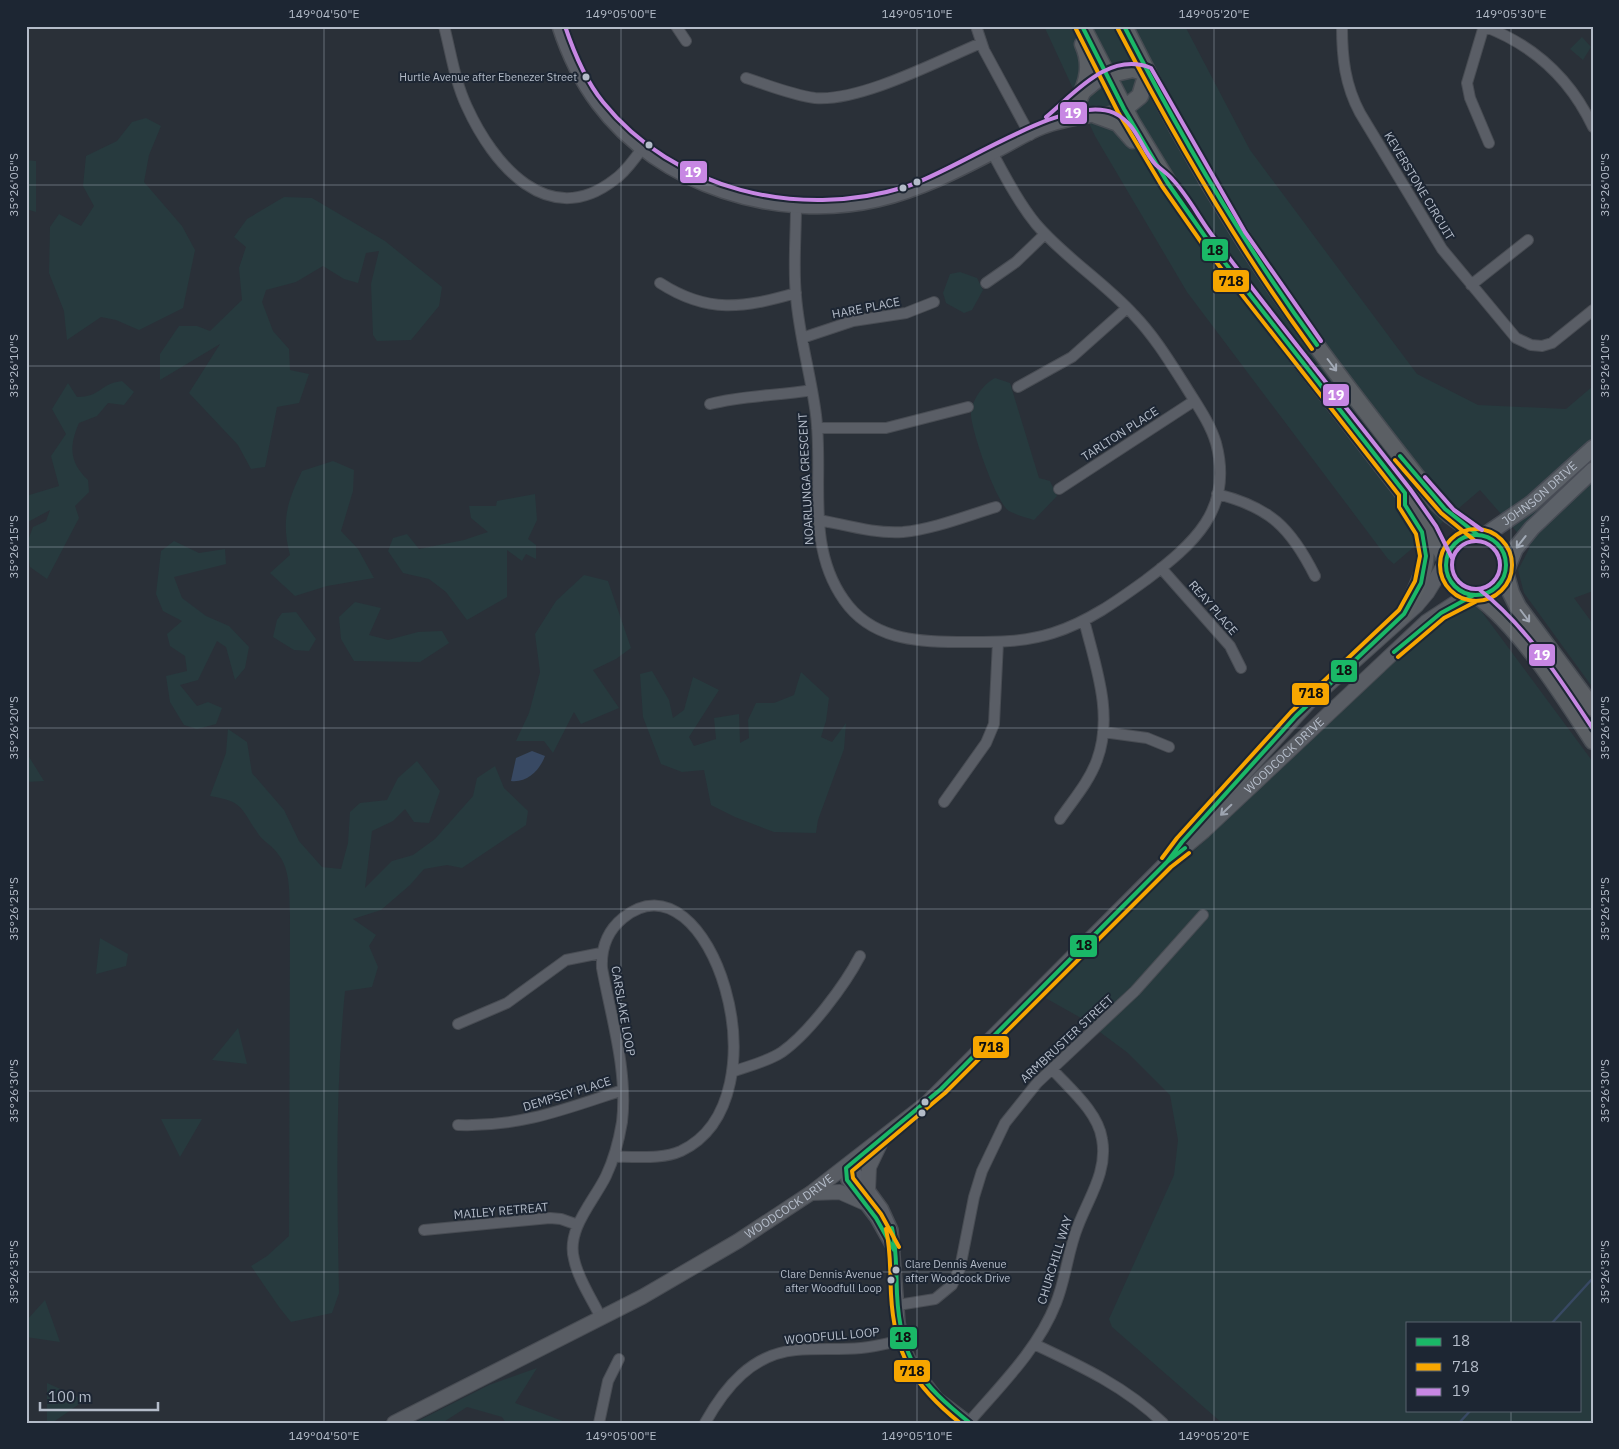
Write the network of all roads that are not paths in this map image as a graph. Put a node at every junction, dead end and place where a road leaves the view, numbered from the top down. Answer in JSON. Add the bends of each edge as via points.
{"nodes":[{"id":1,"x":444,"y":26,"type":"edge"},
{"id":2,"x":558,"y":26,"type":"edge"},
{"id":3,"x":676,"y":26,"type":"edge"},
{"id":4,"x":976,"y":26,"type":"edge"},
{"id":5,"x":1075,"y":26,"type":"edge"},
{"id":6,"x":1082,"y":26,"type":"edge"},
{"id":7,"x":1124,"y":26,"type":"edge"},
{"id":8,"x":1342,"y":26,"type":"edge"},
{"id":9,"x":1484,"y":26,"type":"edge"},
{"id":10,"x":686,"y":40,"type":"dead end"},
{"id":11,"x":980,"y":43,"type":"junction"},
{"id":12,"x":1147,"y":73,"type":"junction"},
{"id":13,"x":1106,"y":75,"type":"junction"},
{"id":14,"x":746,"y":78,"type":"dead end"},
{"id":15,"x":1079,"y":99,"type":"junction"},
{"id":16,"x":1124,"y":109,"type":"junction"},
{"id":17,"x":1096,"y":115,"type":"junction"},
{"id":18,"x":1593,"y":127,"type":"edge"},
{"id":19,"x":1042,"y":128,"type":"junction"},
{"id":20,"x":1030,"y":135,"type":"junction"},
{"id":21,"x":1489,"y":144,"type":"dead end"},
{"id":22,"x":642,"y":149,"type":"junction"},
{"id":23,"x":993,"y":154,"type":"junction"},
{"id":24,"x":1167,"y":182,"type":"junction"},
{"id":25,"x":796,"y":207,"type":"junction"},
{"id":26,"x":1045,"y":234,"type":"junction"},
{"id":27,"x":1528,"y":240,"type":"dead end"},
{"id":28,"x":660,"y":283,"type":"dead end"},
{"id":29,"x":986,"y":283,"type":"dead end"},
{"id":30,"x":1471,"y":285,"type":"junction"},
{"id":31,"x":796,"y":293,"type":"junction"},
{"id":32,"x":934,"y":302,"type":"dead end"},
{"id":33,"x":1127,"y":308,"type":"junction"},
{"id":34,"x":1593,"y":310,"type":"edge"},
{"id":35,"x":802,"y":338,"type":"junction"},
{"id":36,"x":1018,"y":387,"type":"dead end"},
{"id":37,"x":812,"y":390,"type":"junction"},
{"id":38,"x":1194,"y":401,"type":"junction"},
{"id":39,"x":710,"y":404,"type":"dead end"},
{"id":40,"x":968,"y":407,"type":"dead end"},
{"id":41,"x":817,"y":428,"type":"junction"},
{"id":42,"x":1593,"y":448,"type":"edge"},
{"id":43,"x":1593,"y":470,"type":"edge"},
{"id":44,"x":1059,"y":489,"type":"dead end"},
{"id":45,"x":1405,"y":493,"type":"junction"},
{"id":46,"x":1217,"y":494,"type":"junction"},
{"id":47,"x":996,"y":507,"type":"dead end"},
{"id":48,"x":819,"y":520,"type":"junction"},
{"id":49,"x":1481,"y":535,"type":"junction"},
{"id":50,"x":1446,"y":561,"type":"junction"},
{"id":51,"x":1161,"y":568,"type":"junction"},
{"id":52,"x":1506,"y":572,"type":"junction"},
{"id":53,"x":1315,"y":576,"type":"dead end"},
{"id":54,"x":1475,"y":596,"type":"junction"},
{"id":55,"x":1404,"y":614,"type":"junction"},
{"id":56,"x":1084,"y":620,"type":"junction"},
{"id":57,"x":998,"y":642,"type":"junction"},
{"id":58,"x":1241,"y":668,"type":"dead end"},
{"id":59,"x":1593,"y":708,"type":"edge"},
{"id":60,"x":1104,"y":732,"type":"junction"},
{"id":61,"x":1593,"y":741,"type":"edge"},
{"id":62,"x":1169,"y":747,"type":"dead end"},
{"id":63,"x":944,"y":802,"type":"dead end"},
{"id":64,"x":1060,"y":819,"type":"dead end"},
{"id":65,"x":1167,"y":862,"type":"junction"},
{"id":66,"x":1203,"y":915,"type":"dead end"},
{"id":67,"x":602,"y":953,"type":"junction"},
{"id":68,"x":860,"y":956,"type":"dead end"},
{"id":69,"x":458,"y":1024,"type":"dead end"},
{"id":70,"x":1052,"y":1069,"type":"junction"},
{"id":71,"x":732,"y":1072,"type":"junction"},
{"id":72,"x":623,"y":1090,"type":"junction"},
{"id":73,"x":458,"y":1124,"type":"dead end"},
{"id":74,"x":885,"y":1137,"type":"junction"},
{"id":75,"x":614,"y":1157,"type":"junction"},
{"id":76,"x":846,"y":1168,"type":"junction"},
{"id":77,"x":811,"y":1193,"type":"junction"},
{"id":78,"x":867,"y":1197,"type":"junction"},
{"id":79,"x":578,"y":1225,"type":"junction"},
{"id":80,"x":424,"y":1230,"type":"dead end"},
{"id":81,"x":898,"y":1305,"type":"junction"},
{"id":82,"x":601,"y":1318,"type":"junction"},
{"id":83,"x":902,"y":1340,"type":"junction"},
{"id":84,"x":1034,"y":1344,"type":"junction"},
{"id":85,"x":619,"y":1359,"type":"dead end"},
{"id":86,"x":969,"y":1422,"type":"edge"},
{"id":87,"x":394,"y":1423,"type":"edge"},
{"id":88,"x":599,"y":1423,"type":"edge"},
{"id":89,"x":705,"y":1423,"type":"edge"},
{"id":90,"x":1163,"y":1423,"type":"edge"}],
"edges":[{"from":1,"to":22,"type":"street","via":[[462,94],[479,131],[510,174],[530,189],[554,197],[585,195],[614,180]]},
{"from":2,"to":22,"type":"street","via":[[576,71],[592,97],[616,126]]},
{"from":3,"to":10,"type":"street"},
{"from":4,"to":11,"type":"street"},
{"from":5,"to":15,"type":"highway","via":[[1088,55],[1089,72]]},
{"from":6,"to":13,"type":"highway"},
{"from":7,"to":12,"type":"highway"},
{"from":8,"to":30,"type":"street","name":"KEVERSTONE CIRCUIT","via":[[1344,70],[1353,99],[1429,230]]},
{"from":9,"to":18,"type":"street","via":[[1507,36],[1547,62],[1572,89]]},
{"from":9,"to":21,"type":"street","via":[[1467,83]]},
{"from":11,"to":14,"type":"street","via":[[871,89],[844,97],[797,95]]},
{"from":11,"to":20,"type":"street"},
{"from":12,"to":13,"type":"highway","via":[[1133,69]]},
{"from":12,"to":16,"type":"highway","via":[[1140,96]]},
{"from":12,"to":49,"type":"highway","one_way":true,"via":[[1240,235],[1309,336],[1437,503]]},
{"from":13,"to":15,"type":"street"},
{"from":13,"to":16,"type":"highway"},
{"from":15,"to":19,"type":"street"},
{"from":16,"to":17,"type":"street"},
{"from":16,"to":24,"type":"highway"},
{"from":17,"to":19,"type":"street"},
{"from":17,"to":24,"type":"highway","via":[[1109,118],[1126,129],[1150,167]]},
{"from":19,"to":20,"type":"street"},
{"from":20,"to":23,"type":"street"},
{"from":22,"to":25,"type":"street","via":[[679,172],[721,191]]},
{"from":23,"to":25,"type":"street","via":[[908,194],[844,206]]},
{"from":23,"to":26,"type":"street","name":"NOARLUNGA CRESCENT","via":[[1022,205]]},
{"from":24,"to":45,"type":"highway","via":[[1211,245]]},
{"from":25,"to":31,"type":"street","name":"NOARLUNGA CRESCENT"},
{"from":26,"to":29,"type":"street","via":[[1016,262]]},
{"from":26,"to":33,"type":"street","name":"NOARLUNGA CRESCENT"},
{"from":27,"to":30,"type":"street"},
{"from":28,"to":31,"type":"street","via":[[694,301],[734,307]]},
{"from":30,"to":34,"type":"street","name":"KEVERSTONE CIRCUIT","via":[[1511,334],[1531,346],[1552,343]]},
{"from":31,"to":35,"type":"street","name":"NOARLUNGA CRESCENT"},
{"from":32,"to":35,"type":"street","name":"HARE PLACE","via":[[906,313],[853,320]]},
{"from":33,"to":36,"type":"street","via":[[1072,357]]},
{"from":33,"to":38,"type":"street","name":"NOARLUNGA CRESCENT","via":[[1156,342]]},
{"from":35,"to":37,"type":"street","name":"NOARLUNGA CRESCENT"},
{"from":37,"to":39,"type":"street","via":[[737,397]]},
{"from":37,"to":41,"type":"street","name":"NOARLUNGA CRESCENT"},
{"from":38,"to":44,"type":"street","name":"TARLTON PLACE"},
{"from":38,"to":46,"type":"street","name":"NOARLUNGA CRESCENT","via":[[1216,444]]},
{"from":40,"to":41,"type":"street","via":[[886,428]]},
{"from":41,"to":48,"type":"street","name":"NOARLUNGA CRESCENT"},
{"from":42,"to":49,"type":"main road","name":"JOHNSON DRIVE","via":[[1532,503]]},
{"from":43,"to":52,"type":"main road","name":"JOHNSON DRIVE","one_way":true,"via":[[1532,528],[1515,549]]},
{"from":45,"to":50,"type":"highway","via":[[1431,529]]},
{"from":45,"to":55,"type":"highway","via":[[1405,505],[1422,532],[1426,556],[1421,583]]},
{"from":46,"to":51,"type":"street","name":"NOARLUNGA CRESCENT","via":[[1207,522],[1197,537]]},
{"from":46,"to":53,"type":"street","via":[[1242,500],[1273,518],[1303,552]]},
{"from":47,"to":48,"type":"street","via":[[920,530],[901,532]]},
{"from":48,"to":57,"type":"street","name":"NOARLUNGA CRESCENT","via":[[829,573],[844,600],[861,618],[887,634],[921,642]]},
{"from":49,"to":50,"type":"highway","via":[[1455,543]]},
{"from":49,"to":52,"type":"highway","via":[[1497,544],[1503,552]]},
{"from":50,"to":54,"type":"highway","via":[[1448,578],[1453,585]]},
{"from":50,"to":55,"type":"main road","name":"WOODCOCK DRIVE","via":[[1427,594]]},
{"from":51,"to":56,"type":"street","name":"NOARLUNGA CRESCENT","via":[[1106,609]]},
{"from":51,"to":58,"type":"street","name":"REAY PLACE","via":[[1230,646]]},
{"from":52,"to":54,"type":"highway","via":[[1498,586]]},
{"from":52,"to":59,"type":"highway","one_way":true,"via":[[1518,607]]},
{"from":54,"to":61,"type":"highway","via":[[1496,610],[1508,624]]},
{"from":54,"to":65,"type":"main road","name":"WOODCOCK DRIVE","one_way":true,"via":[[1455,603],[1426,622]]},
{"from":55,"to":65,"type":"main road","name":"WOODCOCK DRIVE","via":[[1296,716]]},
{"from":56,"to":57,"type":"street","name":"NOARLUNGA CRESCENT","via":[[1031,639]]},
{"from":56,"to":60,"type":"street","via":[[1101,692]]},
{"from":57,"to":63,"type":"street","via":[[996,710],[989,737]]},
{"from":60,"to":62,"type":"street","via":[[1147,738]]},
{"from":60,"to":64,"type":"street","via":[[1088,778]]},
{"from":65,"to":74,"type":"main road","name":"WOODCOCK DRIVE","via":[[987,1045],[928,1102]]},
{"from":66,"to":70,"type":"street","name":"ARMBRUSTER STREET","via":[[1130,996]]},
{"from":67,"to":69,"type":"street","via":[[566,960],[507,1002]]},
{"from":67,"to":71,"type":"street","name":"CARSLAKE LOOP","via":[[618,922],[640,908],[665,907],[688,919],[711,950],[728,991],[733,1025]]},
{"from":67,"to":72,"type":"street","name":"CARSLAKE LOOP"},
{"from":68,"to":71,"type":"street","via":[[849,979],[795,1041],[777,1055]]},
{"from":70,"to":81,"type":"street","name":"ARMBRUSTER STREET","via":[[1020,1102],[992,1146],[974,1197],[960,1268],[952,1285],[935,1299]]},
{"from":70,"to":84,"type":"street","name":"CHURCHILL WAY","via":[[1096,1121],[1104,1155],[1100,1176],[1076,1230],[1057,1300]]},
{"from":71,"to":75,"type":"street","name":"CARSLAKE LOOP","via":[[720,1113],[706,1134],[693,1144],[665,1156]]},
{"from":72,"to":73,"type":"street","name":"DEMPSEY PLACE","via":[[530,1119],[490,1126]]},
{"from":72,"to":75,"type":"street","name":"CARSLAKE LOOP","via":[[621,1124]]},
{"from":74,"to":76,"type":"main road","name":"WOODCOCK DRIVE"},
{"from":74,"to":78,"type":"main road","via":[[869,1167]]},
{"from":75,"to":79,"type":"street","name":"CARSLAKE LOOP"},
{"from":76,"to":77,"type":"main road","name":"WOODCOCK DRIVE"},
{"from":76,"to":78,"type":"street","via":[[847,1180]]},
{"from":77,"to":78,"type":"main road","via":[[840,1192]]},
{"from":77,"to":82,"type":"main road","name":"WOODCOCK DRIVE","via":[[738,1242]]},
{"from":78,"to":81,"type":"street","via":[[894,1250]]},
{"from":79,"to":80,"type":"street","name":"MAILEY RETREAT","via":[[550,1218]]},
{"from":79,"to":82,"type":"street","name":"CARSLAKE LOOP","via":[[573,1258]]},
{"from":81,"to":83,"type":"street"},
{"from":82,"to":87,"type":"main road","name":"WOODCOCK DRIVE"},
{"from":83,"to":86,"type":"street","via":[[924,1384]]},
{"from":83,"to":89,"type":"street","name":"WOODFULL LOOP","via":[[860,1348],[798,1350],[772,1355],[734,1380]]},
{"from":84,"to":86,"type":"street","name":"CHURCHILL WAY"},
{"from":84,"to":90,"type":"street","via":[[1110,1382]]},
{"from":85,"to":88,"type":"street","via":[[608,1382]]}]}
